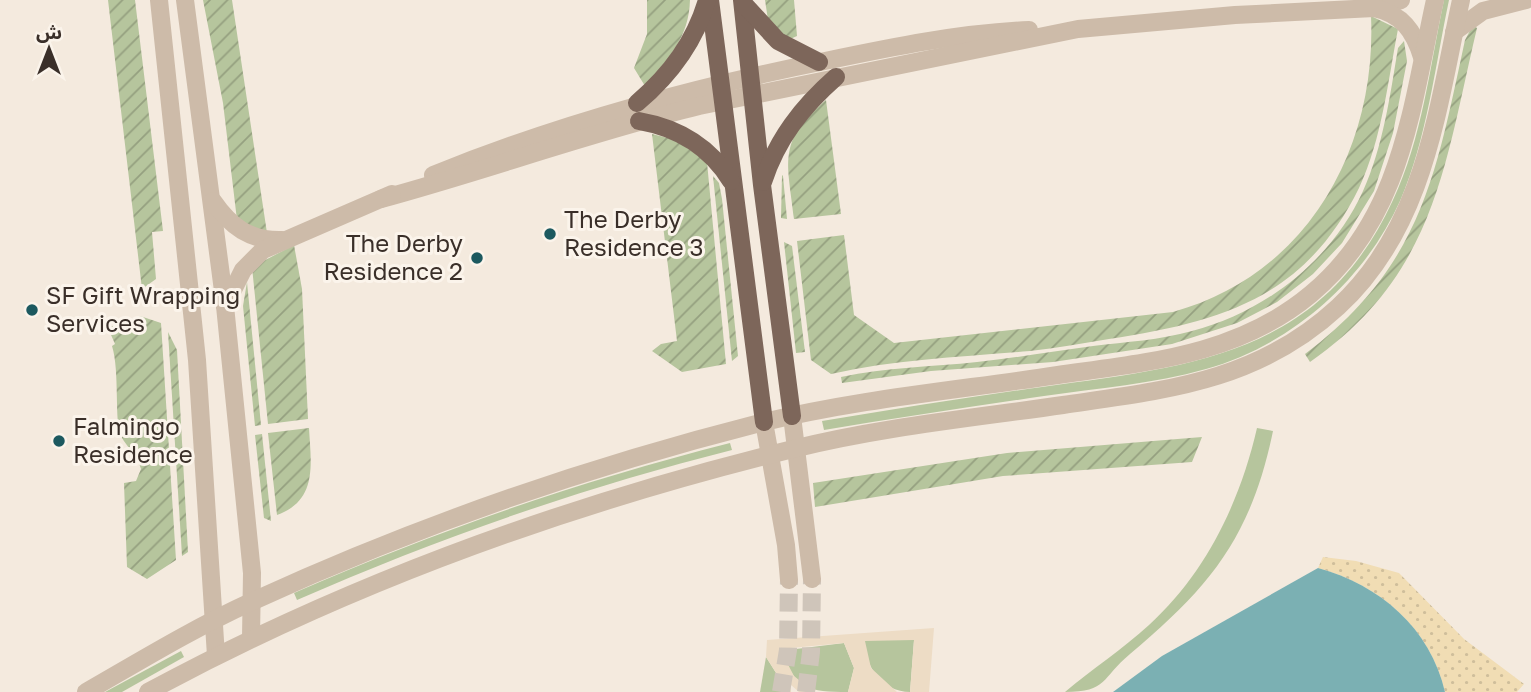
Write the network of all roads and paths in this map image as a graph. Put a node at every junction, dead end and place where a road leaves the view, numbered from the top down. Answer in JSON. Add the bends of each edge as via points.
{"nodes":[{"id":1,"x":159,"y":0,"type":"edge"},
{"id":2,"x":185,"y":0,"type":"edge"},
{"id":3,"x":708,"y":0,"type":"edge"},
{"id":4,"x":1401,"y":0,"type":"edge"},
{"id":5,"x":1435,"y":0,"type":"edge"},
{"id":6,"x":1461,"y":0,"type":"edge"},
{"id":7,"x":1526,"y":0,"type":"edge"},
{"id":8,"x":743,"y":2,"type":"edge"},
{"id":9,"x":1374,"y":8,"type":"junction"},
{"id":10,"x":1078,"y":29,"type":"junction"},
{"id":11,"x":1454,"y":32,"type":"junction"},
{"id":12,"x":1423,"y":58,"type":"junction"},
{"id":13,"x":819,"y":62,"type":"junction"},
{"id":14,"x":750,"y":75,"type":"junction"},
{"id":15,"x":836,"y":77,"type":"junction"},
{"id":16,"x":720,"y":82,"type":"junction"},
{"id":17,"x":752,"y":94,"type":"junction"},
{"id":18,"x":723,"y":100,"type":"junction"},
{"id":19,"x":638,"y":112,"type":"junction"},
{"id":20,"x":733,"y":184,"type":"junction"},
{"id":21,"x":762,"y":185,"type":"junction"},
{"id":22,"x":212,"y":200,"type":"junction"},
{"id":23,"x":282,"y":240,"type":"junction"},
{"id":24,"x":226,"y":306,"type":"junction"},
{"id":25,"x":792,"y":415,"type":"junction"},
{"id":26,"x":764,"y":422,"type":"junction"},
{"id":27,"x":795,"y":448,"type":"junction"},
{"id":28,"x":771,"y":455,"type":"junction"},
{"id":29,"x":813,"y":579,"type":"tunnel mouth"},
{"id":30,"x":789,"y":580,"type":"tunnel mouth"},
{"id":31,"x":252,"y":602,"type":"junction"},
{"id":32,"x":214,"y":620,"type":"junction"},
{"id":33,"x":251,"y":638,"type":"junction"},
{"id":34,"x":216,"y":656,"type":"junction"},
{"id":35,"x":86,"y":692,"type":"edge"},
{"id":36,"x":148,"y":692,"type":"edge"}],
"edges":[{"from":1,"to":32,"type":"street","via":[[197,360]]},
{"from":2,"to":22,"type":"street"},
{"from":3,"to":16,"type":"main road"},
{"from":3,"to":19,"type":"main road","via":[[680,57]]},
{"from":4,"to":9,"type":"street"},
{"from":5,"to":12,"type":"street"},
{"from":6,"to":11,"type":"street"},
{"from":7,"to":11,"type":"street","via":[[1483,11]]},
{"from":8,"to":13,"type":"main road","via":[[778,41]]},
{"from":8,"to":14,"type":"main road"},
{"from":9,"to":10,"type":"street"},
{"from":9,"to":12,"type":"street","via":[[1392,13],[1407,25]]},
{"from":10,"to":13,"type":"street","via":[[948,37]]},
{"from":10,"to":15,"type":"street"},
{"from":11,"to":27,"type":"street","via":[[1429,148],[1402,222],[1357,288],[1275,354],[1226,375],[1175,389]]},
{"from":12,"to":25,"type":"street","via":[[1398,167],[1377,214],[1331,276],[1270,323],[1223,345],[1173,358]]},
{"from":13,"to":14,"type":"street"},
{"from":14,"to":16,"type":"street"},
{"from":14,"to":17,"type":"main road"},
{"from":15,"to":17,"type":"street"},
{"from":15,"to":21,"type":"main road","via":[[792,123]]},
{"from":16,"to":18,"type":"main road"},
{"from":16,"to":19,"type":"street"},
{"from":17,"to":18,"type":"street"},
{"from":17,"to":21,"type":"main road"},
{"from":18,"to":19,"type":"street"},
{"from":18,"to":20,"type":"main road"},
{"from":19,"to":20,"type":"main road","via":[[694,141],[716,160]]},
{"from":19,"to":23,"type":"street","via":[[506,164],[381,199]]},
{"from":20,"to":26,"type":"main road"},
{"from":21,"to":25,"type":"main road"},
{"from":22,"to":23,"type":"street","via":[[244,233],[262,240]]},
{"from":22,"to":24,"type":"street"},
{"from":23,"to":24,"type":"street","via":[[248,264]]},
{"from":24,"to":31,"type":"street"},
{"from":25,"to":26,"type":"street"},
{"from":25,"to":27,"type":"street"},
{"from":26,"to":28,"type":"street"},
{"from":26,"to":31,"type":"street","via":[[474,512]]},
{"from":27,"to":28,"type":"street"},
{"from":27,"to":29,"type":"street"},
{"from":28,"to":30,"type":"street"},
{"from":28,"to":33,"type":"street","via":[[486,540],[394,574]]},
{"from":31,"to":32,"type":"street"},
{"from":31,"to":33,"type":"street"},
{"from":32,"to":34,"type":"street"},
{"from":32,"to":35,"type":"street"},
{"from":33,"to":34,"type":"street"},
{"from":34,"to":36,"type":"street"}]}
